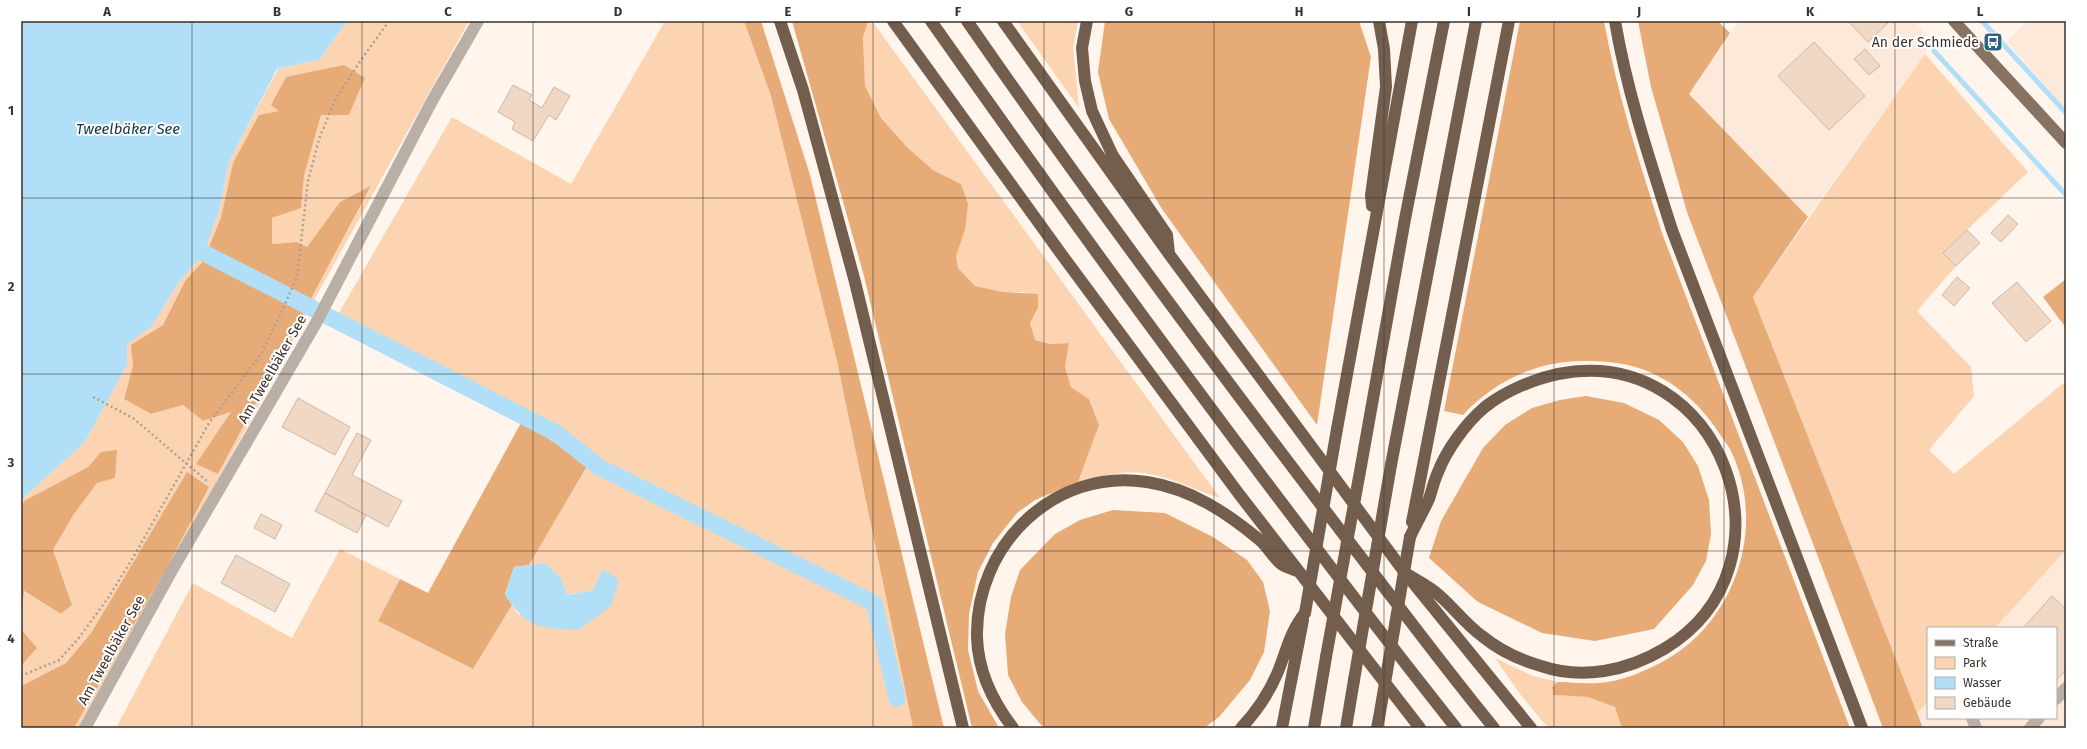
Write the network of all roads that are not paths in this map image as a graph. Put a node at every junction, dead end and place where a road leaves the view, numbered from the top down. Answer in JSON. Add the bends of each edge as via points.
{"nodes":[{"id":1,"x":478,"y":21,"type":"edge"},
{"id":2,"x":780,"y":21,"type":"edge"},
{"id":3,"x":893,"y":21,"type":"edge"},
{"id":4,"x":931,"y":21,"type":"edge"},
{"id":5,"x":967,"y":21,"type":"edge"},
{"id":6,"x":1003,"y":21,"type":"edge"},
{"id":7,"x":1087,"y":21,"type":"edge"},
{"id":8,"x":1379,"y":21,"type":"edge"},
{"id":9,"x":1412,"y":21,"type":"edge"},
{"id":10,"x":1444,"y":21,"type":"edge"},
{"id":11,"x":1476,"y":21,"type":"edge"},
{"id":12,"x":1510,"y":21,"type":"edge"},
{"id":13,"x":1615,"y":21,"type":"edge"},
{"id":14,"x":1954,"y":21,"type":"edge"},
{"id":15,"x":2066,"y":143,"type":"edge"},
{"id":16,"x":1374,"y":221,"type":"junction"},
{"id":17,"x":1169,"y":254,"type":"junction"},
{"id":18,"x":1410,"y":537,"type":"junction"},
{"id":19,"x":1298,"y":571,"type":"junction"},
{"id":20,"x":1406,"y":573,"type":"junction"},
{"id":21,"x":1305,"y":613,"type":"junction"},
{"id":22,"x":2066,"y":688,"type":"edge"},
{"id":23,"x":2057,"y":698,"type":"edge"},
{"id":24,"x":2038,"y":719,"type":"edge"},
{"id":25,"x":1378,"y":723,"type":"edge"},
{"id":26,"x":86,"y":728,"type":"edge"},
{"id":27,"x":963,"y":728,"type":"edge"},
{"id":28,"x":1013,"y":728,"type":"edge"},
{"id":29,"x":1241,"y":728,"type":"edge"},
{"id":30,"x":1282,"y":728,"type":"edge"},
{"id":31,"x":1314,"y":728,"type":"edge"},
{"id":32,"x":1346,"y":728,"type":"edge"},
{"id":33,"x":1420,"y":728,"type":"edge"},
{"id":34,"x":1456,"y":728,"type":"edge"},
{"id":35,"x":1494,"y":728,"type":"edge"},
{"id":36,"x":1531,"y":728,"type":"edge"},
{"id":37,"x":1862,"y":728,"type":"edge"},
{"id":38,"x":2030,"y":728,"type":"edge"}],
"edges":[{"from":1,"to":26,"type":"street","name":"Am Tweelbäker See","via":[[432,101],[316,323],[171,572]]},
{"from":2,"to":27,"type":"highway","via":[[803,90],[855,282]]},
{"from":3,"to":19,"type":"highway","via":[[1066,261]]},
{"from":4,"to":34,"type":"highway","via":[[1087,240],[1218,417]]},
{"from":5,"to":35,"type":"highway","via":[[1246,409],[1427,646]]},
{"from":6,"to":17,"type":"highway"},
{"from":7,"to":17,"type":"highway","via":[[1082,48],[1085,81],[1092,111],[1113,156],[1167,235]]},
{"from":8,"to":16,"type":"highway","via":[[1384,49],[1386,87],[1371,195]]},
{"from":9,"to":16,"type":"highway"},
{"from":10,"to":31,"type":"highway","bridge":true,"via":[[1405,219]]},
{"from":11,"to":32,"type":"highway","bridge":true,"via":[[1391,465]]},
{"from":12,"to":18,"type":"highway"},
{"from":13,"to":37,"type":"highway","via":[[1630,91],[1672,230]]},
{"from":14,"to":15,"type":"main road"},
{"from":16,"to":21,"type":"highway","bridge":true},
{"from":17,"to":20,"type":"highway"},
{"from":18,"to":20,"type":"highway","via":[[1429,499],[1438,470],[1453,445],[1486,407],[1514,390],[1545,377],[1578,371],[1610,372],[1639,379],[1668,394],[1697,419],[1720,454],[1730,482],[1736,532],[1720,588],[1707,609],[1678,640],[1640,662],[1598,673],[1559,672],[1510,654],[1482,636],[1434,591]]},
{"from":18,"to":25,"type":"highway","bridge":true},
{"from":19,"to":28,"type":"highway","via":[[1281,565],[1265,545],[1242,525],[1205,501],[1174,488],[1120,480],[1069,491],[1038,509],[1016,530],[1002,548],[986,577],[978,611],[977,638],[986,684],[999,710]]},
{"from":19,"to":33,"type":"highway"},
{"from":20,"to":36,"type":"highway"},
{"from":21,"to":29,"type":"highway","via":[[1295,625],[1266,697]]},
{"from":21,"to":30,"type":"highway"},
{"from":22,"to":23,"type":"street"},
{"from":24,"to":38,"type":"street"}]}
